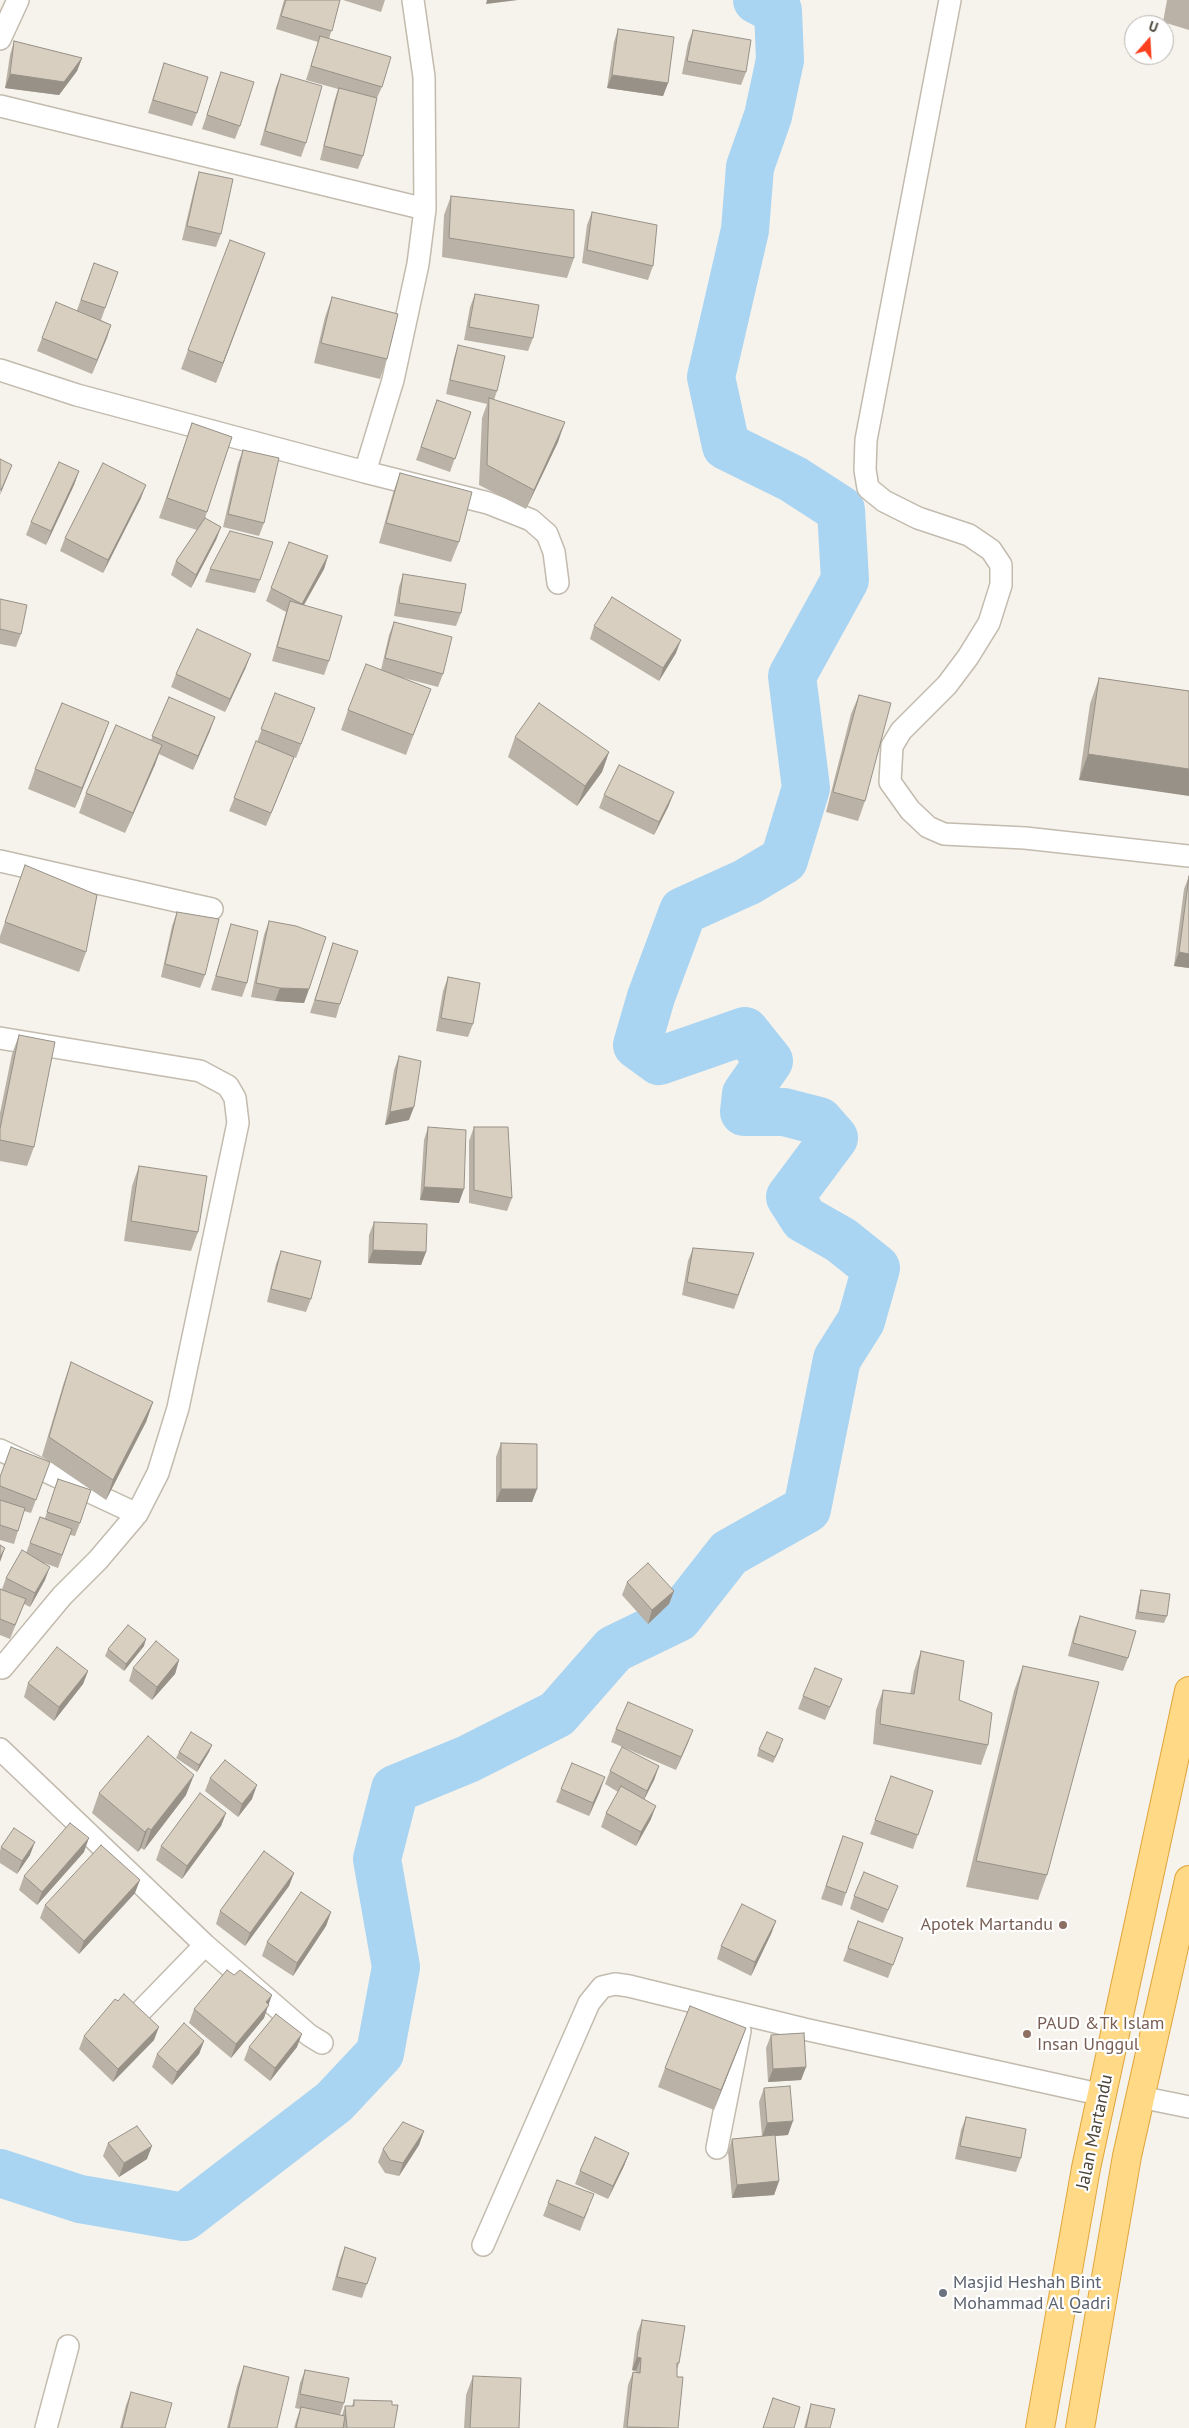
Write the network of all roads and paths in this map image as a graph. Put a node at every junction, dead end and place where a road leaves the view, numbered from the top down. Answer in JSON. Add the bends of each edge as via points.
{"nodes":[{"id":1,"x":18,"y":0,"type":"edge"},
{"id":2,"x":413,"y":0,"type":"edge"},
{"id":3,"x":950,"y":0,"type":"edge"},
{"id":4,"x":0,"y":39,"type":"edge"},
{"id":5,"x":0,"y":106,"type":"edge"},
{"id":6,"x":425,"y":209,"type":"junction"},
{"id":7,"x":0,"y":370,"type":"edge"},
{"id":8,"x":365,"y":472,"type":"junction"},
{"id":9,"x":558,"y":583,"type":"dead end"},
{"id":10,"x":1189,"y":856,"type":"edge"},
{"id":11,"x":0,"y":862,"type":"edge"},
{"id":12,"x":212,"y":909,"type":"dead end"},
{"id":13,"x":0,"y":1038,"type":"edge"},
{"id":14,"x":0,"y":1450,"type":"edge"},
{"id":15,"x":137,"y":1514,"type":"junction"},
{"id":16,"x":1,"y":1669,"type":"edge"},
{"id":17,"x":1189,"y":1690,"type":"edge"},
{"id":18,"x":0,"y":1749,"type":"edge"},
{"id":19,"x":1189,"y":1880,"type":"edge"},
{"id":20,"x":1143,"y":1909,"type":"junction"},
{"id":21,"x":1180,"y":1917,"type":"junction"},
{"id":22,"x":205,"y":1945,"type":"junction"},
{"id":23,"x":141,"y":2011,"type":"edge"},
{"id":24,"x":743,"y":2014,"type":"junction"},
{"id":25,"x":322,"y":2043,"type":"dead end"},
{"id":26,"x":1103,"y":2095,"type":"junction"},
{"id":27,"x":1140,"y":2097,"type":"junction"},
{"id":28,"x":1189,"y":2107,"type":"edge"},
{"id":29,"x":717,"y":2148,"type":"dead end"},
{"id":30,"x":483,"y":2246,"type":"dead end"},
{"id":31,"x":68,"y":2346,"type":"dead end"},
{"id":32,"x":46,"y":2428,"type":"edge"},
{"id":33,"x":1040,"y":2428,"type":"edge"},
{"id":34,"x":1080,"y":2428,"type":"edge"}],
"edges":[{"from":1,"to":4,"type":"street"},
{"from":2,"to":6,"type":"street","via":[[424,76]]},
{"from":3,"to":10,"type":"street","via":[[866,440],[865,470],[868,488],[884,502],[918,518],[969,534],[991,550],[1001,565],[1001,585],[989,623],[968,657],[948,685],[901,731],[892,746],[890,782],[910,810],[928,827],[944,834],[1025,838]]},
{"from":5,"to":6,"type":"street"},
{"from":6,"to":8,"type":"street","via":[[418,264],[392,380]]},
{"from":7,"to":8,"type":"street","via":[[78,395]]},
{"from":8,"to":9,"type":"street","via":[[488,503],[531,520],[547,534],[554,552]]},
{"from":11,"to":12,"type":"street"},
{"from":13,"to":15,"type":"street","via":[[200,1071],[228,1086],[235,1098],[238,1122],[178,1408],[158,1473]]},
{"from":14,"to":15,"type":"street"},
{"from":15,"to":16,"type":"street"},
{"from":17,"to":20,"type":"highway","name":"Jalan Martandu"},
{"from":18,"to":22,"type":"street"},
{"from":19,"to":21,"type":"highway","name":"Jalan Martandu"},
{"from":20,"to":21,"type":"highway"},
{"from":20,"to":26,"type":"highway","name":"Jalan Martandu"},
{"from":21,"to":27,"type":"highway","name":"Jalan Martandu"},
{"from":22,"to":23,"type":"street"},
{"from":22,"to":25,"type":"street"},
{"from":24,"to":26,"type":"street"},
{"from":24,"to":29,"type":"street"},
{"from":24,"to":30,"type":"street","via":[[615,1984],[602,1987],[594,1994]]},
{"from":26,"to":33,"type":"highway","name":"Jalan Martandu","via":[[1086,2168]]},
{"from":27,"to":28,"type":"street"},
{"from":27,"to":34,"type":"highway","name":"Jalan Martandu"},
{"from":31,"to":32,"type":"street"}]}
